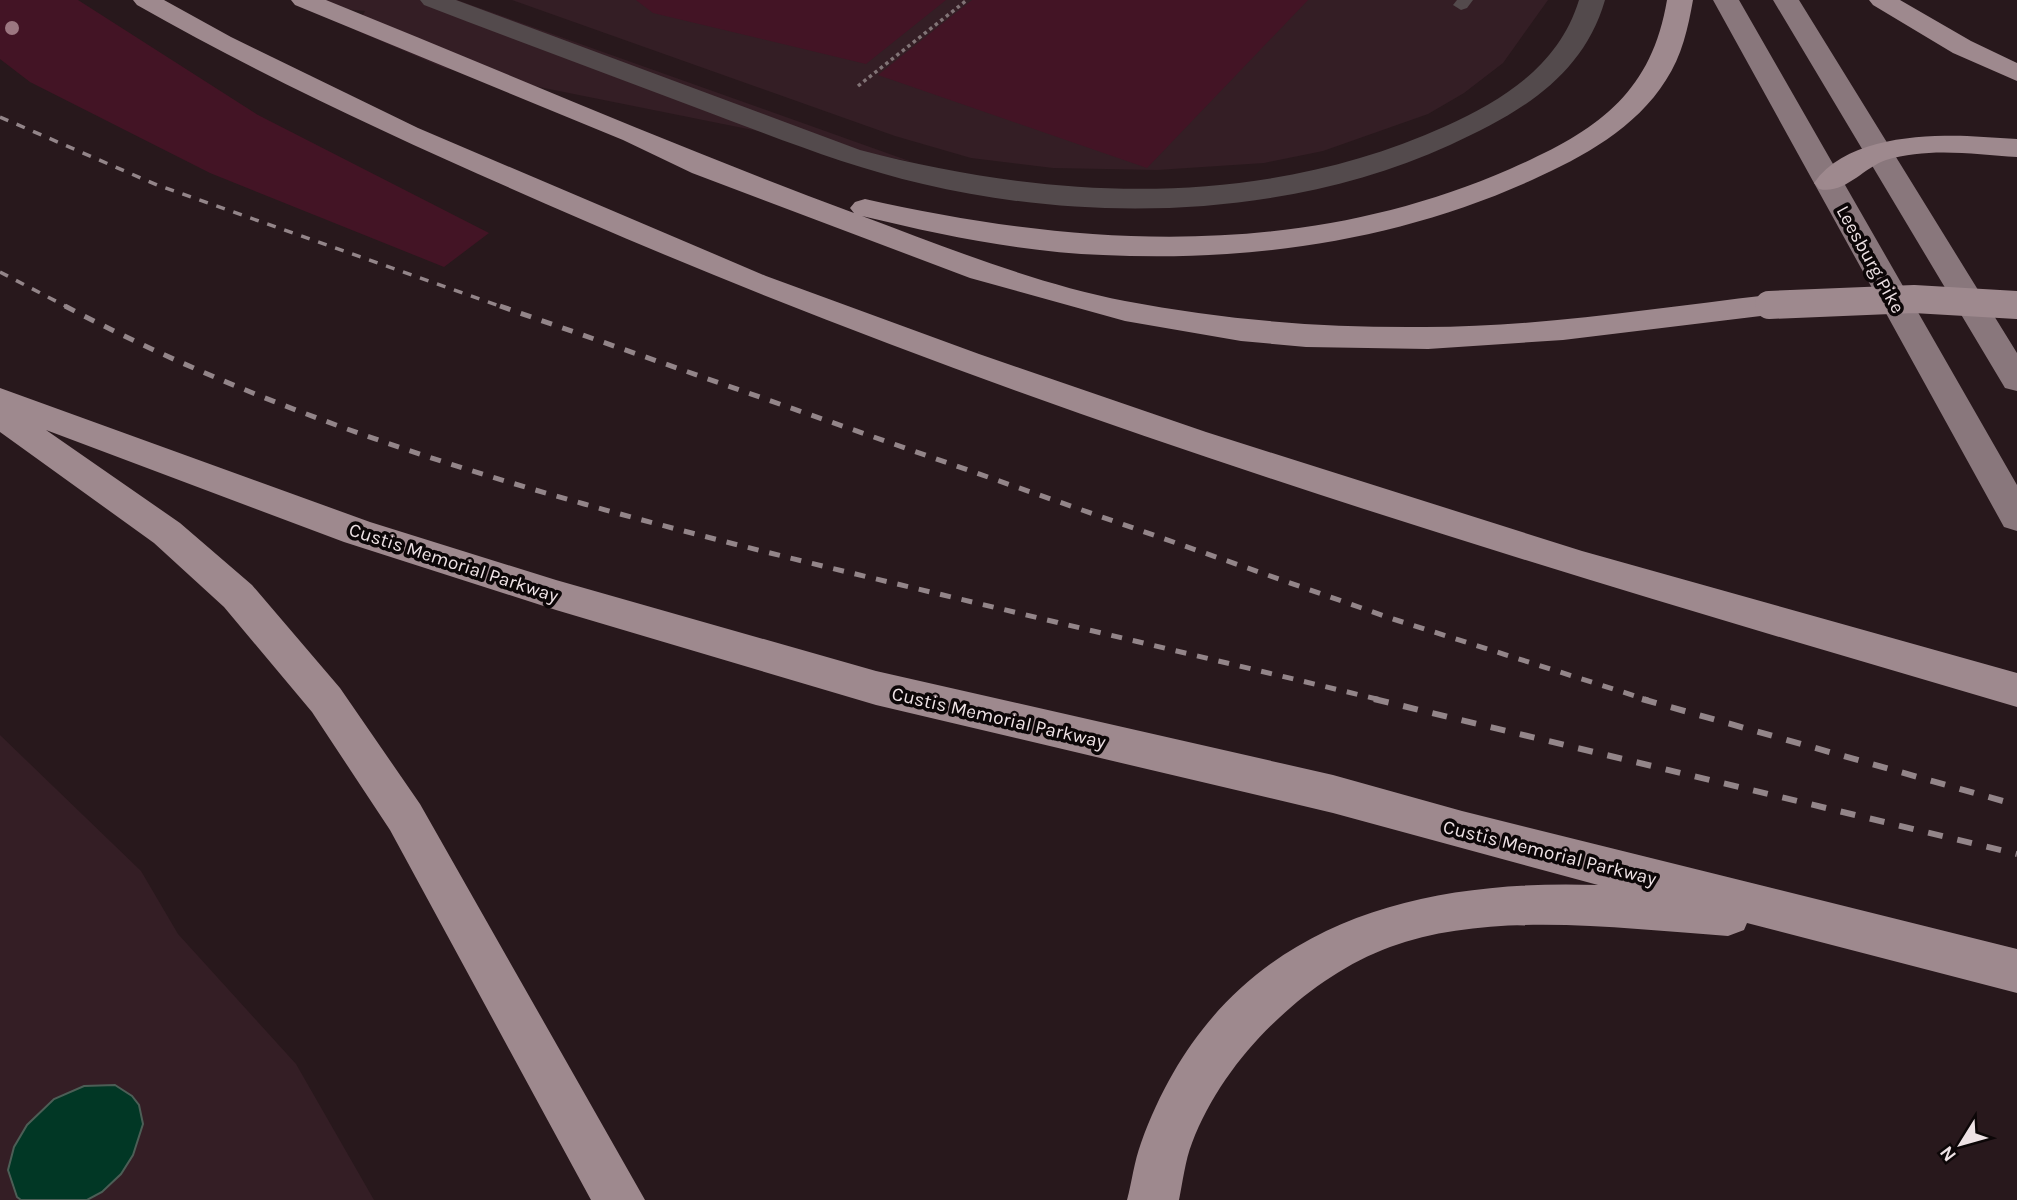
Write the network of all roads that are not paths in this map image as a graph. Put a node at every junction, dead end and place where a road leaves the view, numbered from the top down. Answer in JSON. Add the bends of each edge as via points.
{"nodes":[{"id":1,"x":146,"y":0,"type":"edge"},
{"id":2,"x":433,"y":0,"type":"edge"},
{"id":3,"x":1592,"y":0,"type":"edge"},
{"id":4,"x":1680,"y":0,"type":"edge"},
{"id":5,"x":1726,"y":0,"type":"edge"},
{"id":6,"x":1786,"y":0,"type":"edge"},
{"id":7,"x":1882,"y":0,"type":"edge"},
{"id":8,"x":307,"y":1,"type":"edge"},
{"id":9,"x":2017,"y":73,"type":"edge"},
{"id":10,"x":633,"y":134,"type":"junction"},
{"id":11,"x":2017,"y":148,"type":"edge"},
{"id":12,"x":1877,"y":151,"type":"junction"},
{"id":13,"x":1829,"y":183,"type":"junction"},
{"id":14,"x":2017,"y":305,"type":"edge"},
{"id":15,"x":2017,"y":380,"type":"edge"},
{"id":16,"x":0,"y":400,"type":"edge"},
{"id":17,"x":0,"y":415,"type":"edge"},
{"id":18,"x":2017,"y":517,"type":"edge"},
{"id":19,"x":2003,"y":687,"type":"edge"},
{"id":20,"x":1821,"y":921,"type":"junction"},
{"id":21,"x":2017,"y":971,"type":"edge"},
{"id":22,"x":619,"y":1200,"type":"edge"},
{"id":23,"x":1153,"y":1200,"type":"edge"}],
"edges":[{"from":1,"to":19,"type":"highway","via":[[222,43],[421,139],[755,283],[954,358],[1194,441],[1569,561]]},
{"from":2,"to":3,"type":"street","via":[[908,174],[973,187],[1108,197],[1249,191],[1371,167],[1427,147],[1494,114],[1541,80],[1577,40]]},
{"from":4,"to":10,"type":"highway","via":[[1669,49],[1652,82],[1622,114],[1581,144],[1465,197],[1387,220],[1265,242],[1181,248],[1100,246],[967,228],[853,205],[713,156]]},
{"from":5,"to":13,"type":"main road","name":"Leesburg Pike"},
{"from":6,"to":12,"type":"main road"},
{"from":7,"to":9,"type":"highway"},
{"from":8,"to":10,"type":"highway"},
{"from":10,"to":14,"type":"highway","bridge":true,"via":[[702,167],[981,271],[1070,298],[1177,321],[1307,336],[1428,338],[1892,299]]},
{"from":11,"to":12,"type":"highway","via":[[1911,146]]},
{"from":12,"to":13,"type":"highway","via":[[1851,164]]},
{"from":12,"to":15,"type":"main road"},
{"from":13,"to":18,"type":"main road","name":"Leesburg Pike"},
{"from":16,"to":20,"type":"highway","name":"Custis Memorial Parkway","via":[[371,536],[876,688],[1333,794]]},
{"from":17,"to":22,"type":"highway","via":[[167,533],[238,596],[326,700],[405,817]]},
{"from":20,"to":21,"type":"highway","name":"Custis Memorial Parkway"},
{"from":20,"to":23,"type":"highway","via":[[1556,904],[1456,911],[1377,930],[1312,961],[1250,1009],[1202,1068],[1167,1139]]}]}
